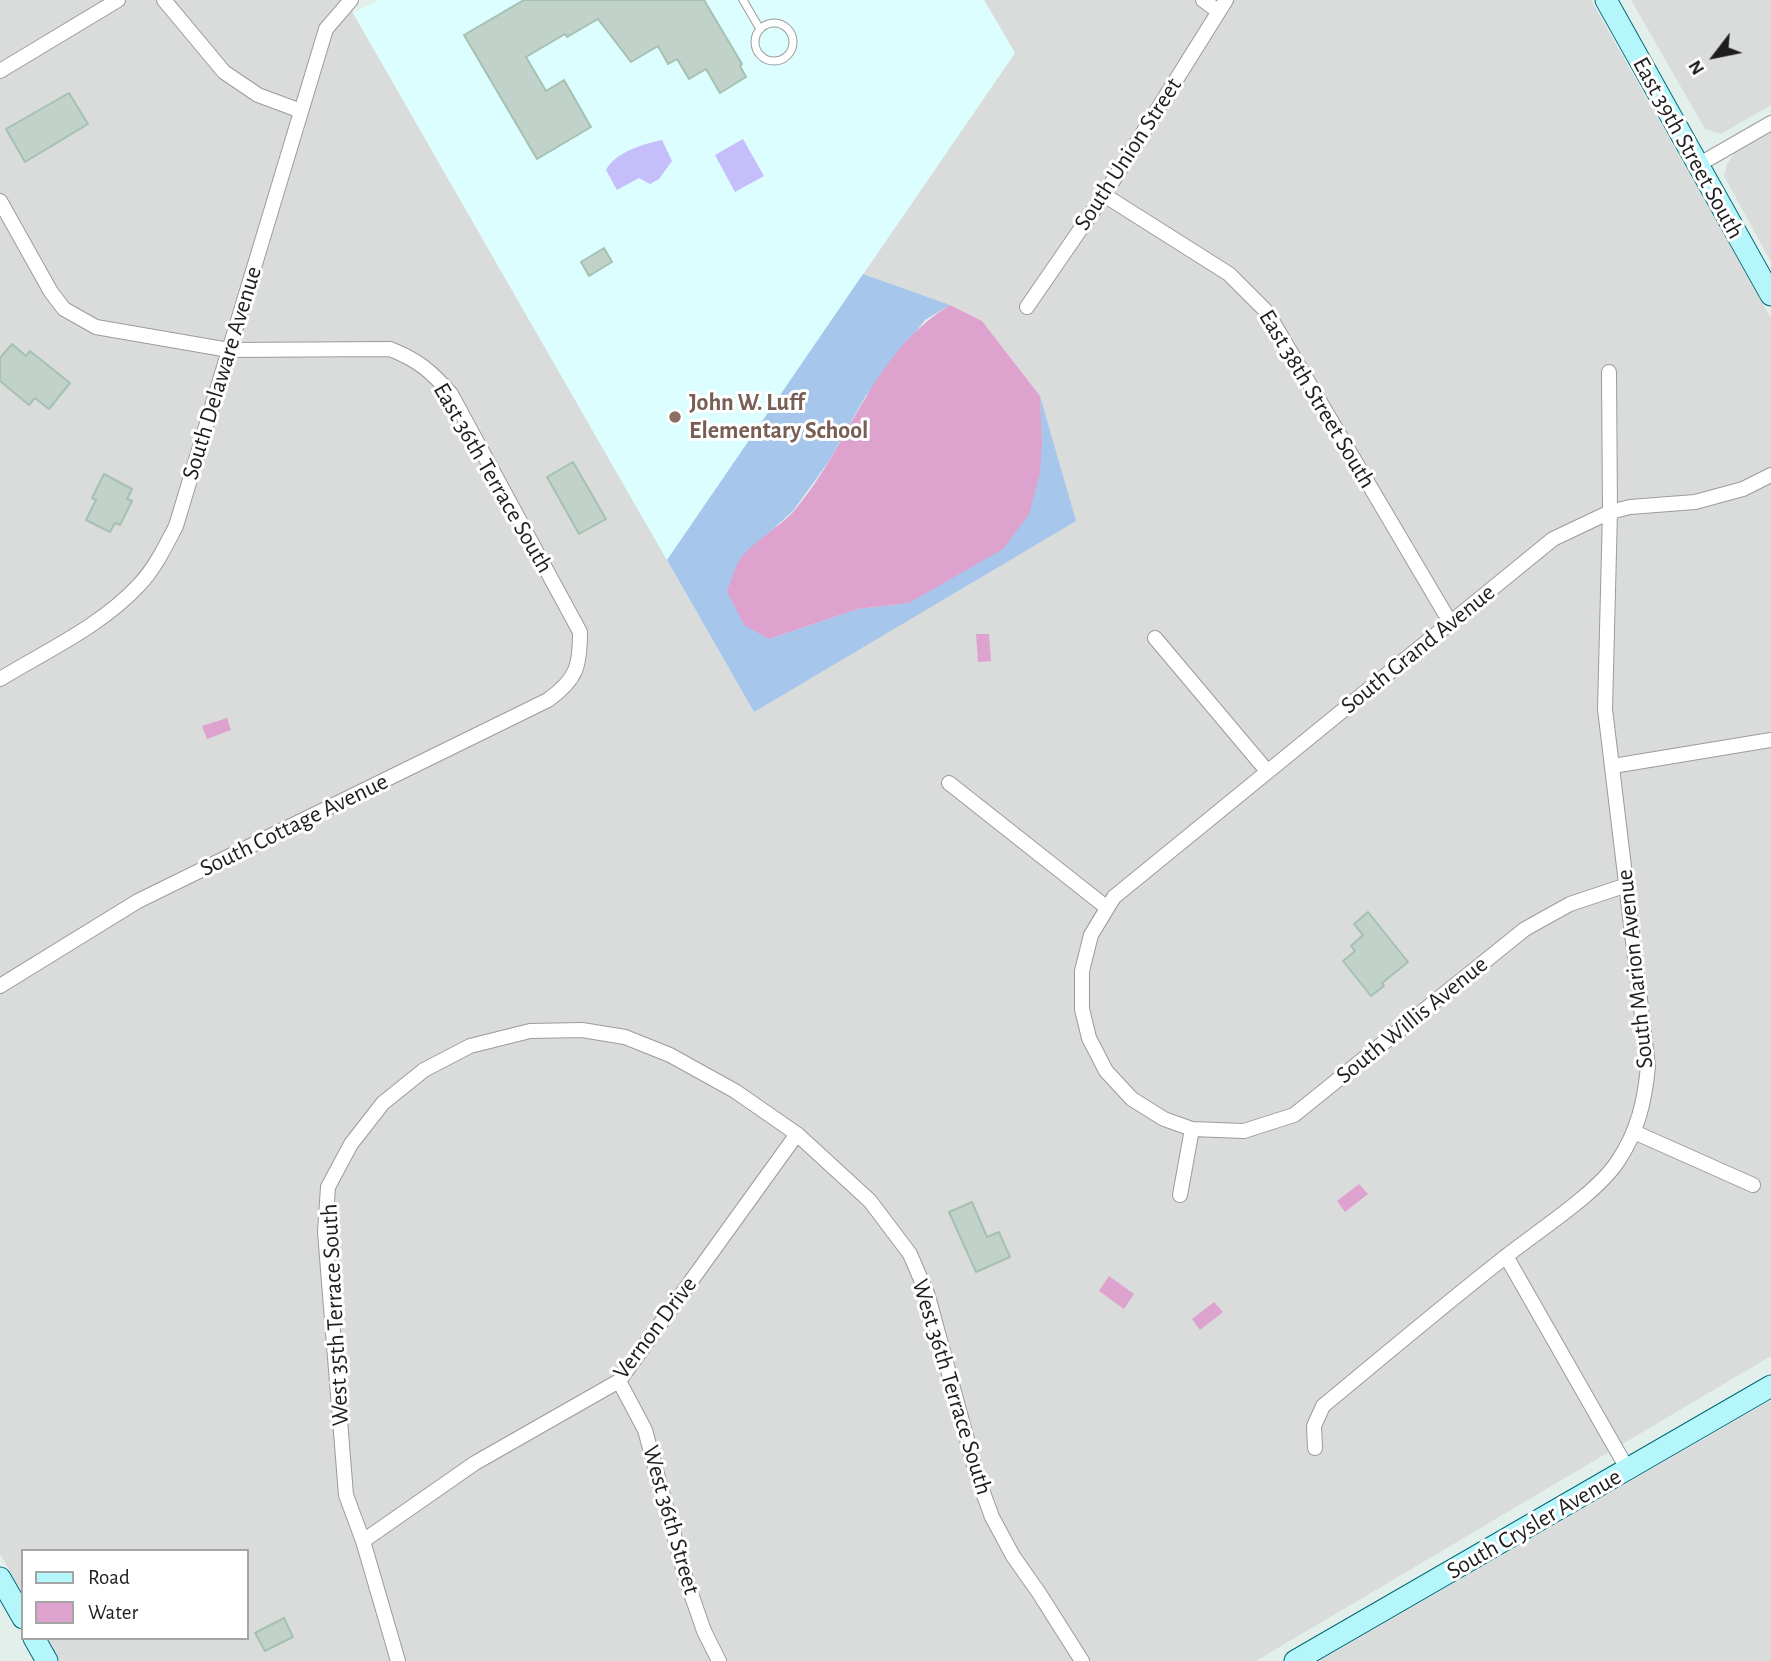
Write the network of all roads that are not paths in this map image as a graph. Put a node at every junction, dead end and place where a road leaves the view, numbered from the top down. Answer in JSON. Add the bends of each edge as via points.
{"nodes":[{"id":1,"x":118,"y":0,"type":"edge"},
{"id":2,"x":164,"y":0,"type":"edge"},
{"id":3,"x":351,"y":0,"type":"edge"},
{"id":4,"x":743,"y":0,"type":"edge"},
{"id":5,"x":1203,"y":0,"type":"edge"},
{"id":6,"x":1606,"y":0,"type":"edge"},
{"id":7,"x":1222,"y":6,"type":"edge"},
{"id":8,"x":760,"y":29,"type":"junction"},
{"id":9,"x":0,"y":71,"type":"edge"},
{"id":10,"x":301,"y":111,"type":"junction"},
{"id":11,"x":1771,"y":122,"type":"edge"},
{"id":12,"x":1698,"y":165,"type":"junction"},
{"id":13,"x":1104,"y":195,"type":"junction"},
{"id":14,"x":0,"y":201,"type":"edge"},
{"id":15,"x":1771,"y":295,"type":"edge"},
{"id":16,"x":1027,"y":307,"type":"dead end"},
{"id":17,"x":229,"y":350,"type":"junction"},
{"id":18,"x":1609,"y":373,"type":"dead end"},
{"id":19,"x":1771,"y":475,"type":"edge"},
{"id":20,"x":1610,"y":512,"type":"junction"},
{"id":21,"x":1450,"y":622,"type":"junction"},
{"id":22,"x":1156,"y":638,"type":"dead end"},
{"id":23,"x":580,"y":660,"type":"joint"},
{"id":24,"x":0,"y":679,"type":"edge"},
{"id":25,"x":1771,"y":740,"type":"edge"},
{"id":26,"x":1613,"y":766,"type":"junction"},
{"id":27,"x":1268,"y":771,"type":"junction"},
{"id":28,"x":949,"y":783,"type":"dead end"},
{"id":29,"x":1627,"y":886,"type":"junction"},
{"id":30,"x":1106,"y":907,"type":"junction"},
{"id":31,"x":0,"y":986,"type":"edge"},
{"id":32,"x":1192,"y":1129,"type":"junction"},
{"id":33,"x":1634,"y":1132,"type":"junction"},
{"id":34,"x":797,"y":1134,"type":"junction"},
{"id":35,"x":1753,"y":1185,"type":"dead end"},
{"id":36,"x":1180,"y":1195,"type":"dead end"},
{"id":37,"x":1506,"y":1256,"type":"junction"},
{"id":38,"x":619,"y":1381,"type":"junction"},
{"id":39,"x":1771,"y":1386,"type":"edge"},
{"id":40,"x":1315,"y":1448,"type":"dead end"},
{"id":41,"x":1628,"y":1470,"type":"junction"},
{"id":42,"x":363,"y":1541,"type":"junction"},
{"id":43,"x":0,"y":1578,"type":"edge"},
{"id":44,"x":21,"y":1615,"type":"edge"},
{"id":45,"x":35,"y":1640,"type":"edge"},
{"id":46,"x":47,"y":1661,"type":"edge"},
{"id":47,"x":398,"y":1661,"type":"edge"},
{"id":48,"x":719,"y":1661,"type":"edge"},
{"id":49,"x":1082,"y":1661,"type":"edge"},
{"id":50,"x":1295,"y":1661,"type":"edge"}],
"edges":[{"from":1,"to":9,"type":"street"},
{"from":2,"to":10,"type":"street","via":[[224,72],[258,95]]},
{"from":3,"to":10,"type":"street","name":"South Delaware Avenue","via":[[326,29]]},
{"from":4,"to":8,"type":"lane"},
{"from":5,"to":7,"type":"street"},
{"from":6,"to":12,"type":"main road","name":"East 39th Street South"},
{"from":7,"to":13,"type":"street","name":"South Union Street"},
{"from":8,"to":8,"type":"lane","via":[[755,41],[758,53],[768,61],[786,58],[792,47],[788,30],[771,23]]},
{"from":10,"to":17,"type":"street","name":"South Delaware Avenue"},
{"from":11,"to":12,"type":"street"},
{"from":12,"to":15,"type":"main road","name":"East 39th Street South"},
{"from":13,"to":16,"type":"street","name":"South Union Street"},
{"from":13,"to":21,"type":"street","name":"East 38th Street South","via":[[1229,274],[1267,312]]},
{"from":14,"to":17,"type":"street","name":"East 36th Terrace South","via":[[64,309],[96,327]]},
{"from":17,"to":23,"type":"street","name":"East 36th Terrace South","via":[[390,349],[433,373],[451,394],[580,632]]},
{"from":17,"to":24,"type":"street","name":"South Delaware Avenue","via":[[176,526],[157,562],[138,586],[99,620]]},
{"from":18,"to":20,"type":"street","name":"South Marion Avenue"},
{"from":19,"to":20,"type":"street","name":"South Grand Avenue","via":[[1743,489],[1695,502]]},
{"from":20,"to":21,"type":"street","name":"South Grand Avenue","via":[[1553,539]]},
{"from":20,"to":26,"type":"street","name":"South Marion Avenue","via":[[1605,709]]},
{"from":21,"to":27,"type":"street","name":"South Grand Avenue"},
{"from":22,"to":27,"type":"street"},
{"from":23,"to":31,"type":"street","name":"South Cottage Avenue","via":[[566,687],[548,700],[138,901]]},
{"from":25,"to":26,"type":"street"},
{"from":26,"to":29,"type":"street","name":"South Marion Avenue"},
{"from":27,"to":30,"type":"street","name":"South Grand Avenue"},
{"from":28,"to":30,"type":"street"},
{"from":29,"to":32,"type":"street","name":"South Willis Avenue","via":[[1570,904],[1525,929],[1294,1115],[1244,1131]]},
{"from":29,"to":33,"type":"street","name":"South Marion Avenue","via":[[1648,1066],[1645,1100]]},
{"from":30,"to":32,"type":"street","name":"South Willis Avenue","via":[[1091,935],[1082,971],[1082,1009],[1089,1038],[1106,1071],[1132,1099],[1164,1119]]},
{"from":32,"to":36,"type":"street"},
{"from":33,"to":35,"type":"street"},
{"from":33,"to":37,"type":"street","name":"South Marion Avenue","via":[[1601,1182]]},
{"from":34,"to":38,"type":"street","name":"Vernon Drive"},
{"from":34,"to":42,"type":"street","name":"West 35th Terrace South","via":[[735,1091],[670,1055],[625,1037],[582,1030],[530,1031],[470,1046],[424,1070],[383,1103],[351,1144],[328,1187],[325,1232],[346,1495]]},
{"from":34,"to":49,"type":"street","name":"West 36th Terrace South","via":[[870,1201],[910,1254],[928,1296],[992,1517]]},
{"from":37,"to":40,"type":"street","name":"South Marion Avenue","via":[[1323,1406],[1314,1426]]},
{"from":37,"to":41,"type":"street"},
{"from":38,"to":42,"type":"street","name":"Vernon Drive","via":[[475,1463]]},
{"from":38,"to":48,"type":"street","name":"West 36th Street","via":[[645,1430],[686,1579]]},
{"from":39,"to":41,"type":"main road","name":"South Crysler Avenue"},
{"from":41,"to":50,"type":"main road","name":"South Crysler Avenue"},
{"from":42,"to":47,"type":"street","name":"West 35th Terrace South"},
{"from":43,"to":44,"type":"main road"},
{"from":45,"to":46,"type":"main road"}]}
